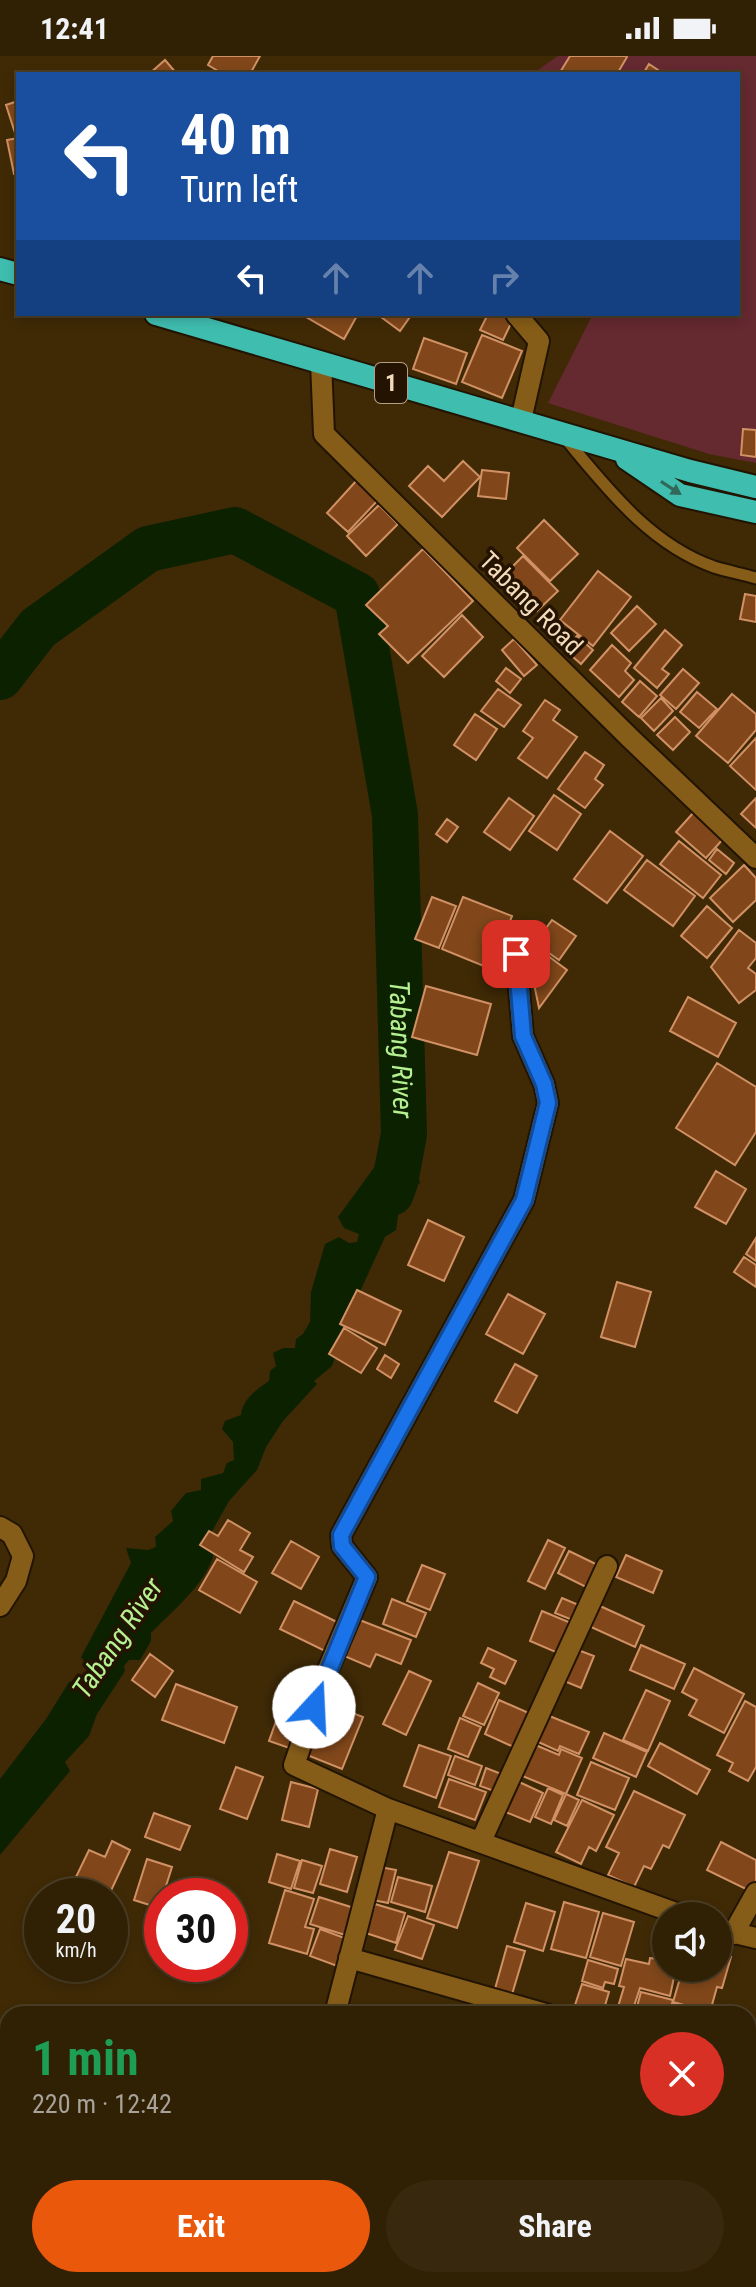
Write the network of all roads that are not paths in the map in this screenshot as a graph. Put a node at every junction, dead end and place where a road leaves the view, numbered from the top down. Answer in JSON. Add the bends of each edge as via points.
{"nodes":[{"id":1,"x":163,"y":316,"type":"edge"},
{"id":2,"x":518,"y":316,"type":"edge"},
{"id":3,"x":321,"y":362,"type":"junction"},
{"id":4,"x":521,"y":420,"type":"junction"},
{"id":5,"x":559,"y":431,"type":"junction"},
{"id":6,"x":606,"y":444,"type":"junction"},
{"id":7,"x":756,"y":487,"type":"edge"},
{"id":8,"x":756,"y":512,"type":"edge"},
{"id":9,"x":756,"y":578,"type":"edge"},
{"id":10,"x":756,"y":858,"type":"edge"},
{"id":11,"x":516,"y":954,"type":"dead end"},
{"id":12,"x":0,"y":1527,"type":"edge"},
{"id":13,"x":607,"y":1566,"type":"dead end"},
{"id":14,"x":0,"y":1606,"type":"edge"},
{"id":15,"x":388,"y":1809,"type":"junction"},
{"id":16,"x":481,"y":1841,"type":"junction"},
{"id":17,"x":756,"y":1893,"type":"edge"},
{"id":18,"x":652,"y":1904,"type":"edge"},
{"id":19,"x":732,"y":1923,"type":"edge"},
{"id":20,"x":732,"y":1932,"type":"edge"},
{"id":21,"x":756,"y":1938,"type":"edge"},
{"id":22,"x":349,"y":1958,"type":"junction"},
{"id":23,"x":337,"y":2006,"type":"edge"},
{"id":24,"x":518,"y":2006,"type":"edge"}],
"edges":[{"from":1,"to":3,"type":"highway","number":"1"},
{"from":2,"to":4,"type":"street","via":[[539,341]]},
{"from":3,"to":4,"type":"highway","number":"1"},
{"from":3,"to":10,"type":"street","name":"Tabang Road","via":[[324,434]]},
{"from":4,"to":5,"type":"highway","number":"1"},
{"from":5,"to":6,"type":"highway","number":"1"},
{"from":5,"to":9,"type":"lane","via":[[621,504],[664,541],[712,566]]},
{"from":6,"to":7,"type":"highway","number":"1"},
{"from":6,"to":8,"type":"highway","number":"1","one_way":true,"via":[[680,495]]},
{"from":11,"to":15,"type":"street","via":[[523,1036],[548,1103],[524,1200],[341,1535],[342,1546],[367,1577],[294,1765]]},
{"from":12,"to":14,"type":"street","via":[[12,1534],[23,1556],[16,1581]]},
{"from":13,"to":16,"type":"street"},
{"from":15,"to":16,"type":"street"},
{"from":15,"to":22,"type":"street"},
{"from":16,"to":18,"type":"street"},
{"from":17,"to":19,"type":"street"},
{"from":20,"to":21,"type":"street"},
{"from":22,"to":23,"type":"street"},
{"from":22,"to":24,"type":"street"}]}
